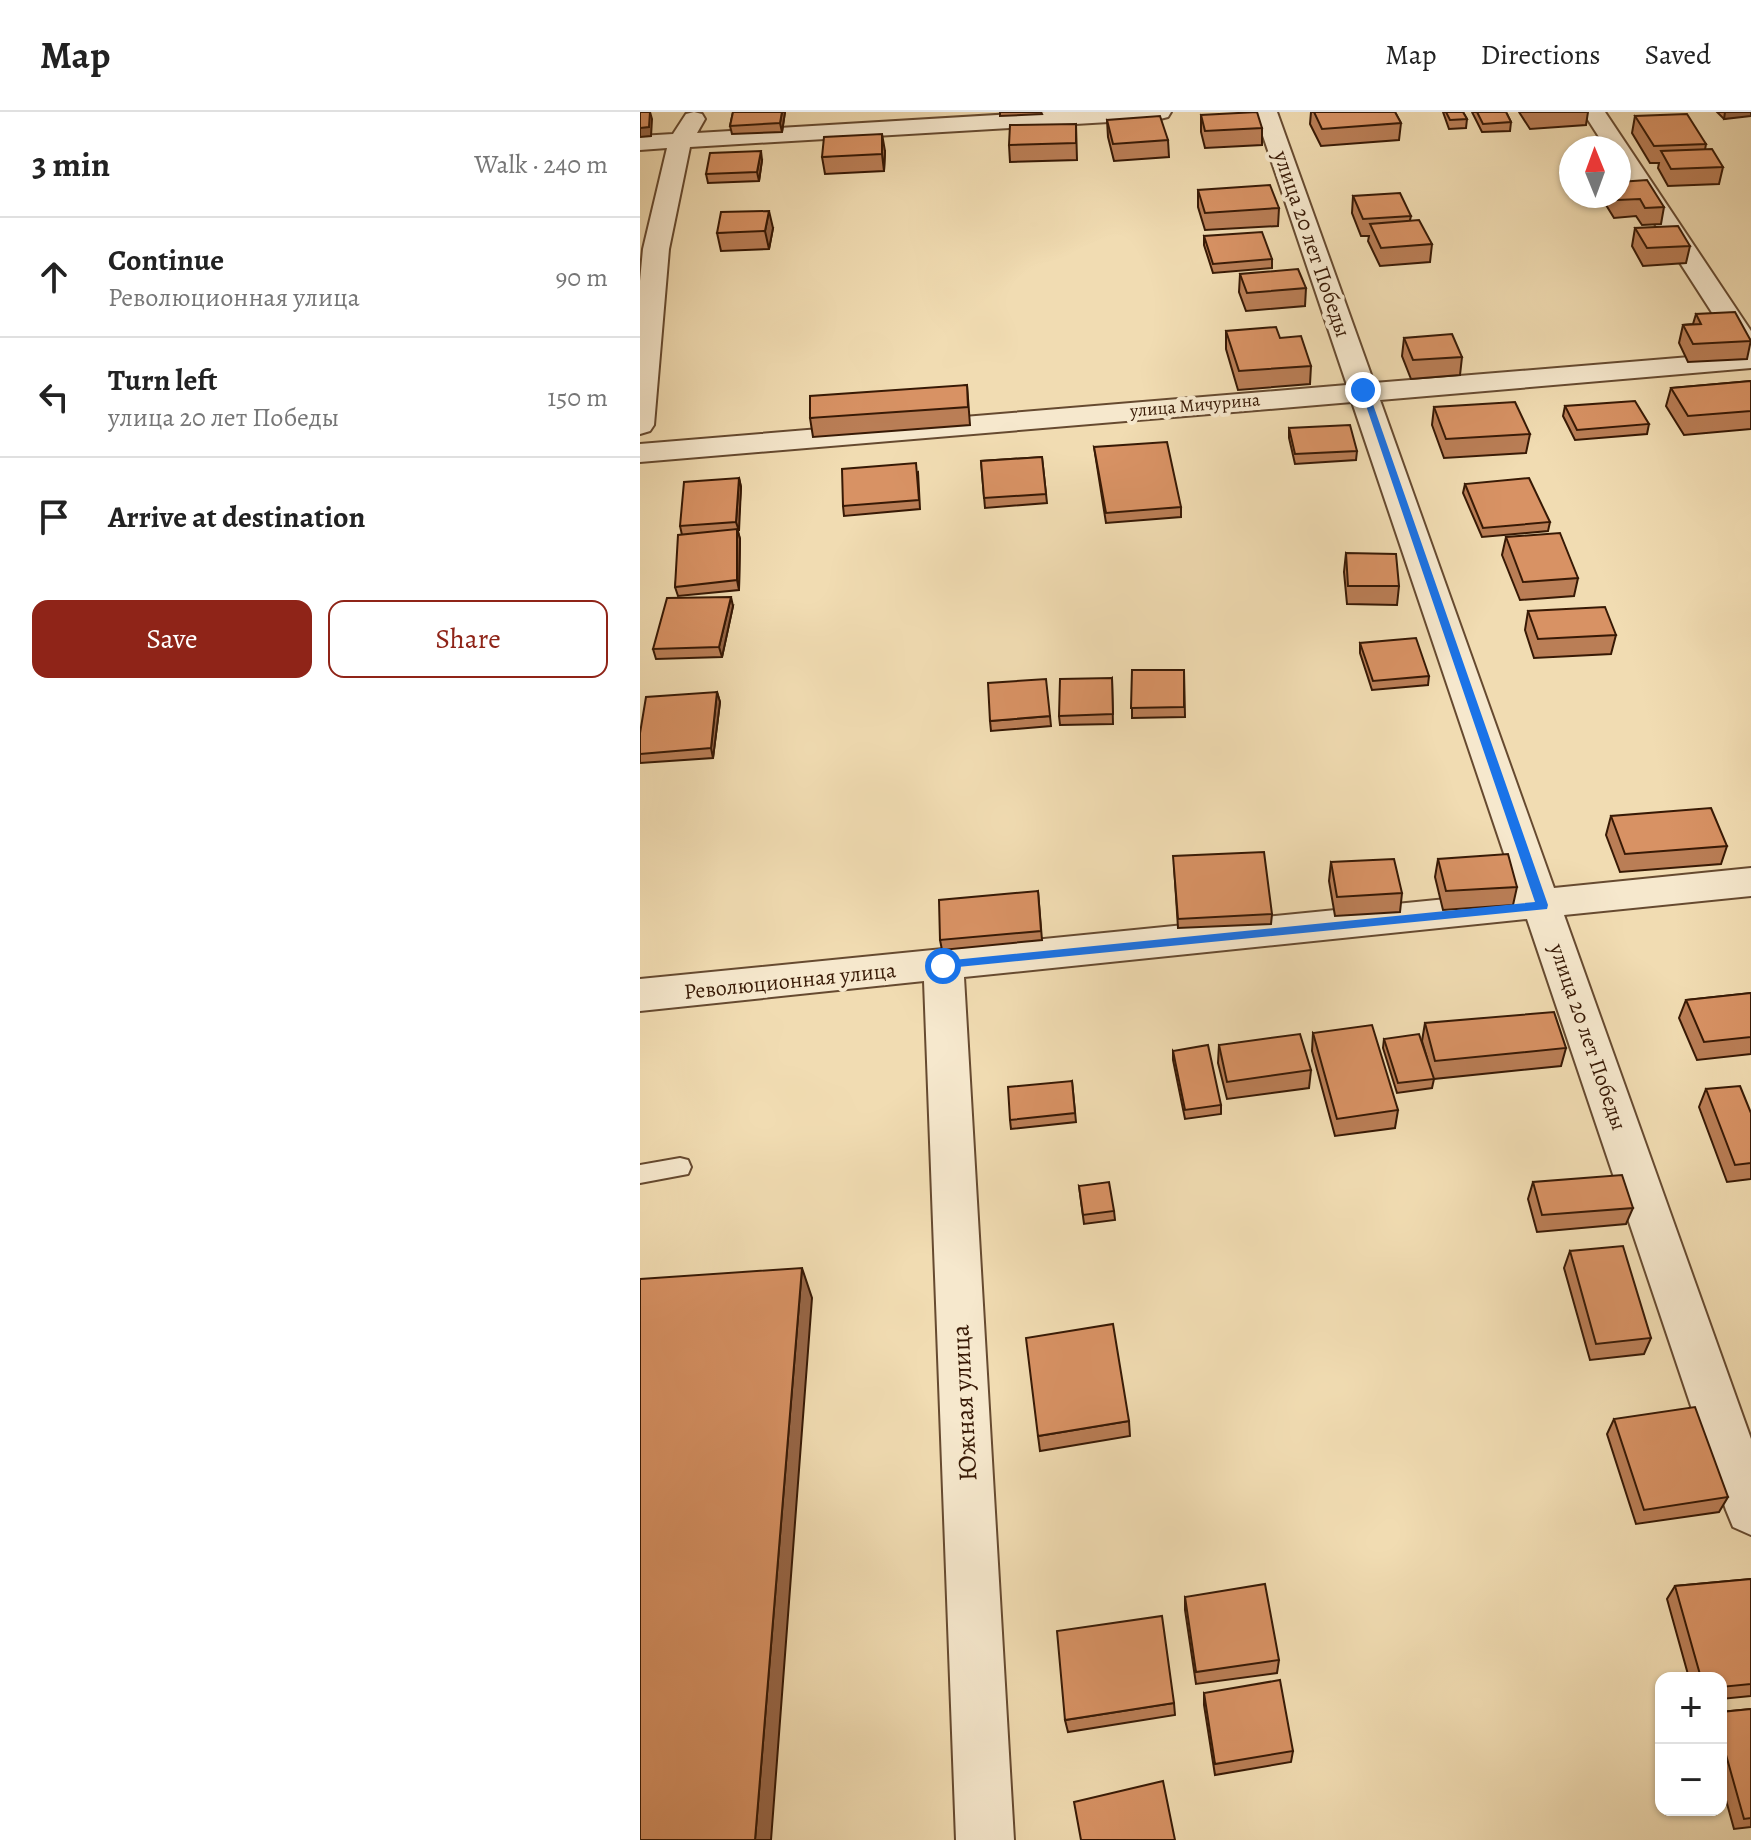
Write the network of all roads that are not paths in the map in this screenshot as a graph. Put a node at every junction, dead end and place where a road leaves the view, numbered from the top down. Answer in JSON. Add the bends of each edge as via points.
{"nodes":[{"id":1,"x":699,"y":112,"type":"edge"},
{"id":2,"x":1160,"y":112,"type":"edge"},
{"id":3,"x":1266,"y":112,"type":"edge"},
{"id":4,"x":1594,"y":112,"type":"edge"},
{"id":5,"x":1610,"y":136,"type":"edge"},
{"id":6,"x":680,"y":141,"type":"junction"},
{"id":7,"x":640,"y":143,"type":"edge"},
{"id":8,"x":1631,"y":169,"type":"edge"},
{"id":9,"x":1751,"y":352,"type":"edge"},
{"id":10,"x":1751,"y":360,"type":"edge"},
{"id":11,"x":1363,"y":390,"type":"junction"},
{"id":12,"x":640,"y":425,"type":"edge"},
{"id":13,"x":640,"y":453,"type":"edge"},
{"id":14,"x":1751,"y":882,"type":"edge"},
{"id":15,"x":1542,"y":905,"type":"junction"},
{"id":16,"x":943,"y":966,"type":"junction"},
{"id":17,"x":640,"y":995,"type":"edge"},
{"id":18,"x":680,"y":1167,"type":"dead end"},
{"id":19,"x":640,"y":1174,"type":"edge"},
{"id":20,"x":1751,"y":1510,"type":"edge"},
{"id":21,"x":985,"y":1840,"type":"edge"}],
"edges":[{"from":1,"to":6,"type":"street"},
{"from":2,"to":6,"type":"street"},
{"from":3,"to":11,"type":"street","name":"улица 20 лет Победы"},
{"from":4,"to":5,"type":"street"},
{"from":6,"to":7,"type":"street"},
{"from":6,"to":12,"type":"street","via":[[656,249]]},
{"from":8,"to":9,"type":"street"},
{"from":10,"to":11,"type":"street","name":"улица Мичурина"},
{"from":11,"to":13,"type":"street","name":"улица Мичурина"},
{"from":11,"to":15,"type":"street","name":"улица 20 лет Победы"},
{"from":14,"to":15,"type":"street","name":"Революционная улица"},
{"from":15,"to":16,"type":"street","name":"Революционная улица"},
{"from":15,"to":20,"type":"street","name":"улица 20 лет Победы"},
{"from":16,"to":17,"type":"street","name":"Революционная улица"},
{"from":16,"to":21,"type":"street","name":"Южная улица"},
{"from":18,"to":19,"type":"lane"}]}
